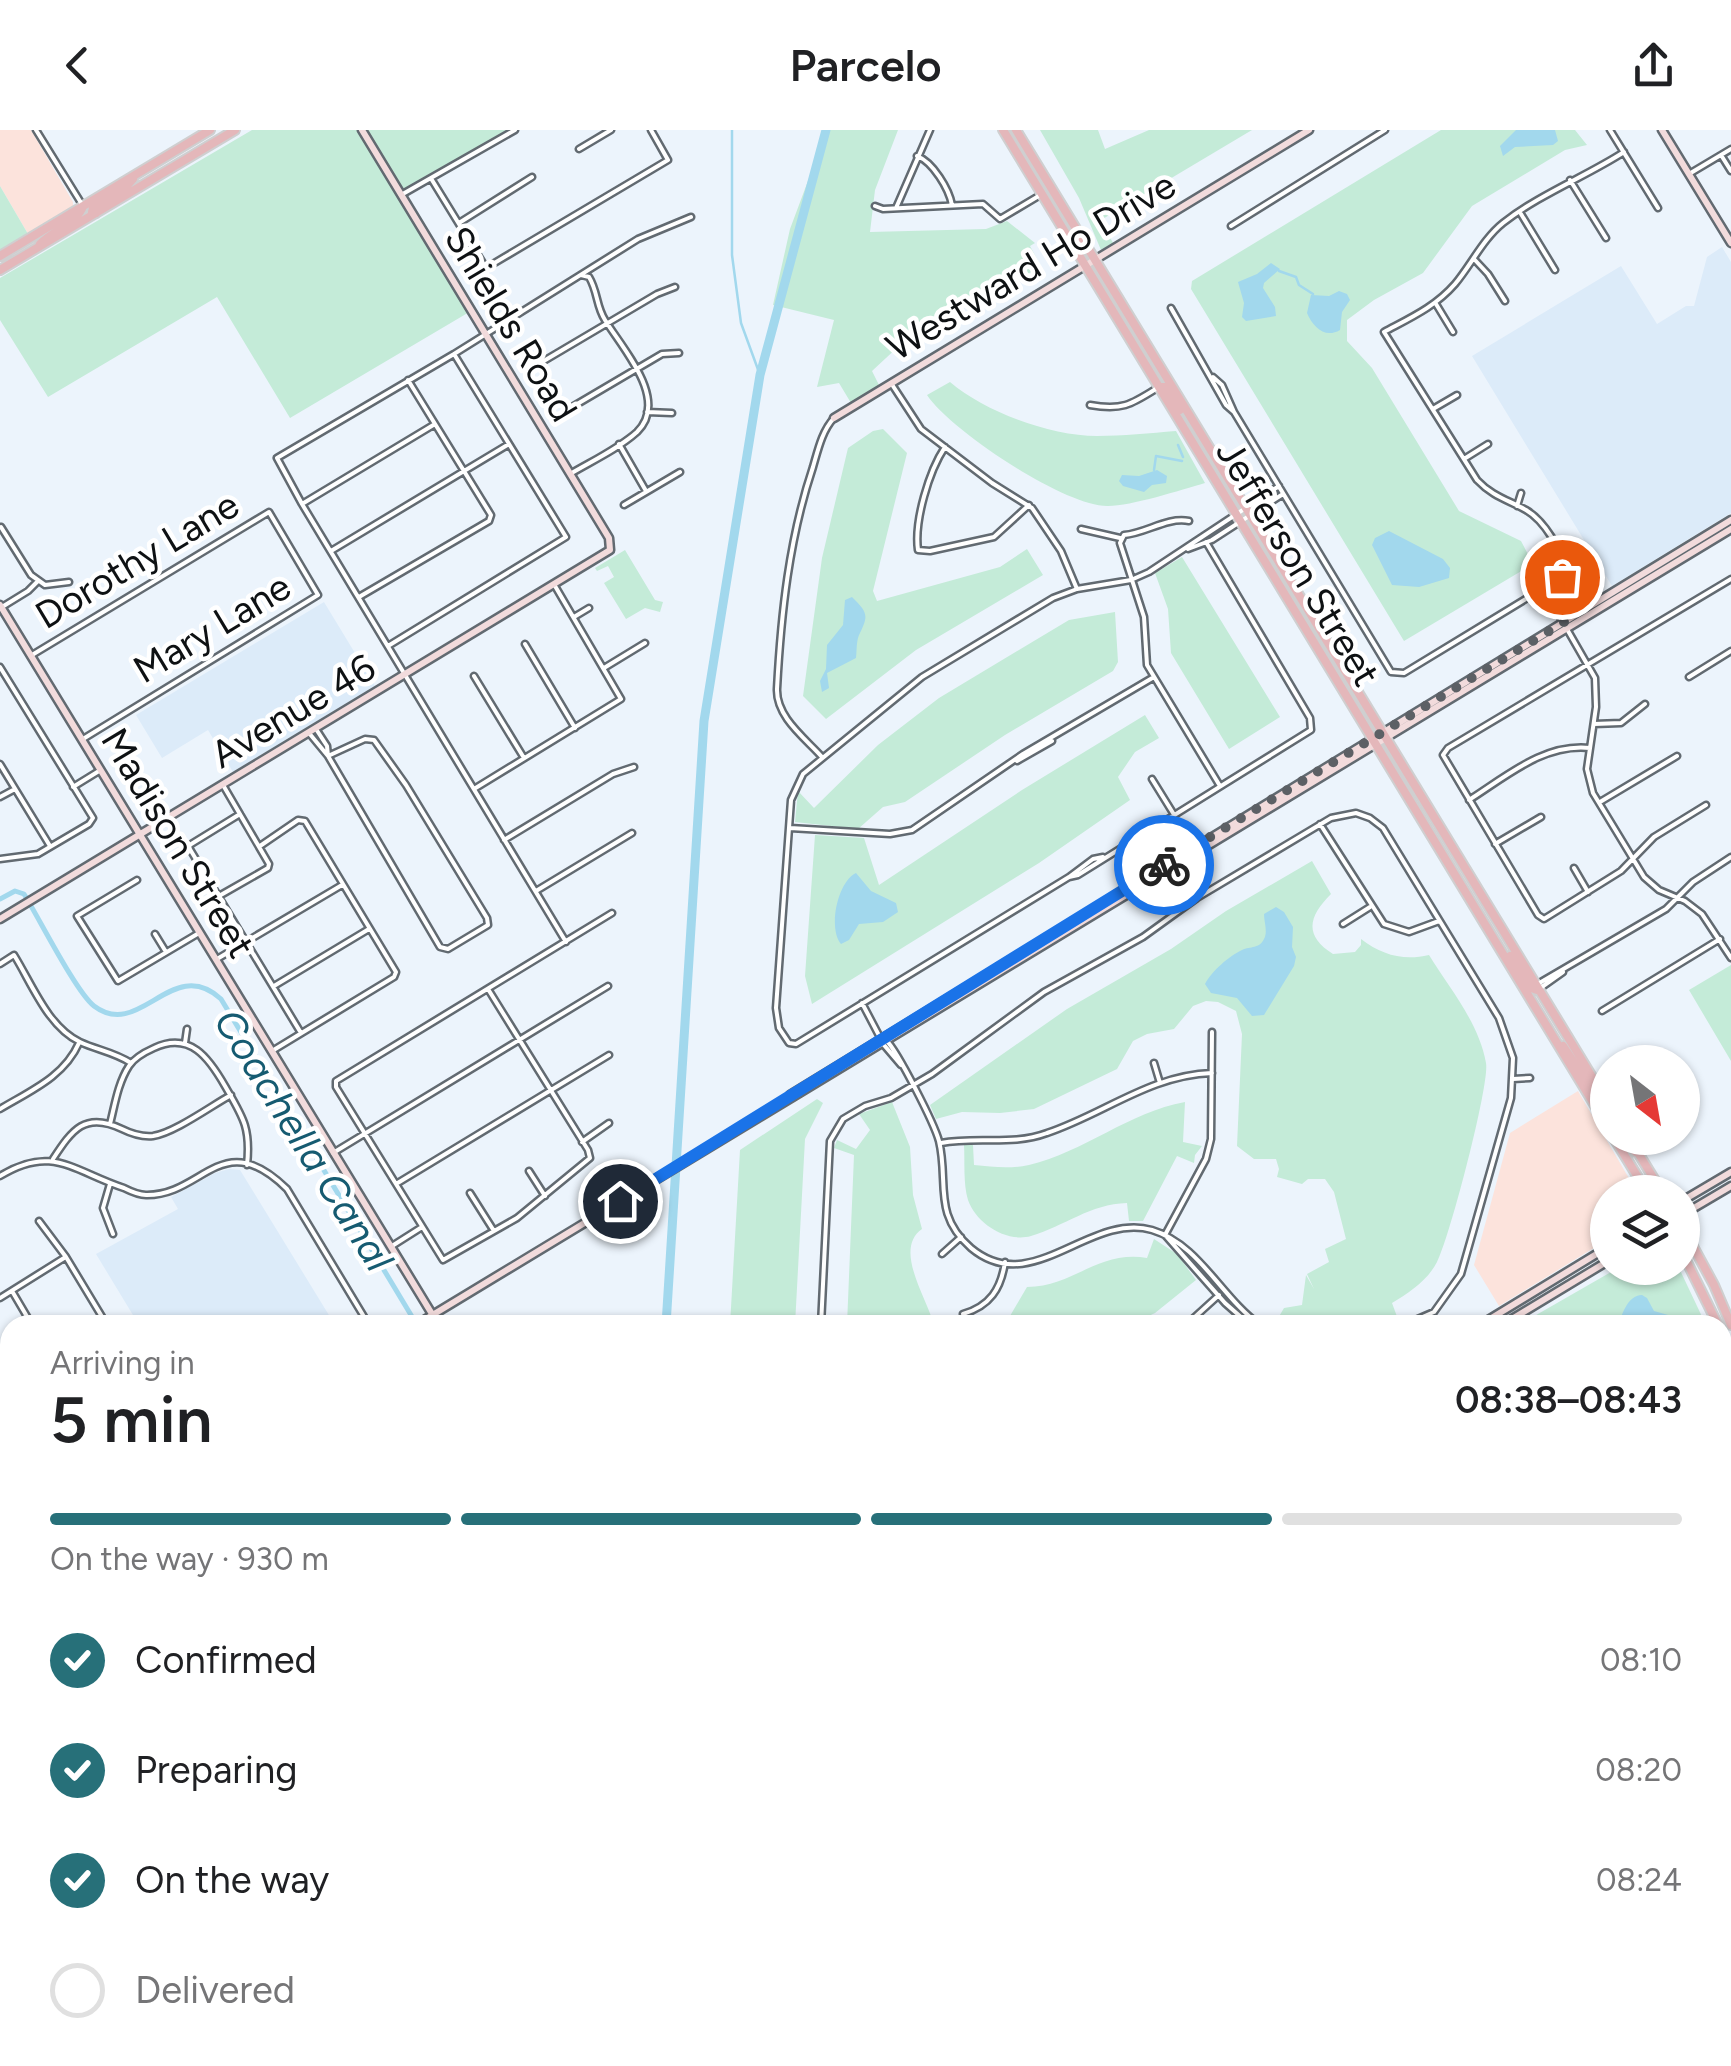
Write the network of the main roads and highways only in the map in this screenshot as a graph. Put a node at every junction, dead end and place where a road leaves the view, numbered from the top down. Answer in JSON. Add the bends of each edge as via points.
{"nodes":[{"id":1,"x":210,"y":130,"type":"edge"},
{"id":2,"x":235,"y":130,"type":"edge"},
{"id":3,"x":1003,"y":130,"type":"edge"},
{"id":4,"x":1016,"y":130,"type":"edge"},
{"id":5,"x":140,"y":172,"type":"junction"},
{"id":6,"x":1042,"y":194,"type":"junction"},
{"id":7,"x":83,"y":206,"type":"junction"},
{"id":8,"x":96,"y":214,"type":"junction"},
{"id":9,"x":1076,"y":229,"type":"junction"},
{"id":10,"x":34,"y":251,"type":"junction"},
{"id":11,"x":0,"y":256,"type":"edge"},
{"id":12,"x":0,"y":270,"type":"edge"},
{"id":13,"x":1159,"y":388,"type":"junction"},
{"id":14,"x":1200,"y":433,"type":"junction"},
{"id":15,"x":1491,"y":934,"type":"junction"},
{"id":16,"x":1536,"y":988,"type":"junction"},
{"id":17,"x":1548,"y":1028,"type":"junction"},
{"id":18,"x":1590,"y":1074,"type":"edge"},
{"id":19,"x":1590,"y":1086,"type":"edge"},
{"id":20,"x":1590,"y":1097,"type":"edge"},
{"id":21,"x":1700,"y":1259,"type":"edge"},
{"id":22,"x":1698,"y":1285,"type":"edge"},
{"id":23,"x":1713,"y":1315,"type":"edge"},
{"id":24,"x":1727,"y":1315,"type":"edge"}],
"edges":[{"from":1,"to":5,"type":"main road"},
{"from":2,"to":8,"type":"main road"},
{"from":3,"to":6,"type":"main road","name":"Jefferson Street"},
{"from":4,"to":9,"type":"main road","name":"Jefferson Street"},
{"from":5,"to":7,"type":"main road"},
{"from":5,"to":8,"type":"main road","via":[[93,208]]},
{"from":6,"to":9,"type":"main road","via":[[1048,193]]},
{"from":6,"to":13,"type":"main road","name":"Jefferson Street"},
{"from":7,"to":10,"type":"main road"},
{"from":7,"to":11,"type":"main road"},
{"from":8,"to":10,"type":"main road"},
{"from":9,"to":14,"type":"main road","name":"Jefferson Street"},
{"from":10,"to":12,"type":"main road"},
{"from":13,"to":14,"type":"main road","via":[[1165,387]]},
{"from":13,"to":15,"type":"main road","name":"Jefferson Street"},
{"from":14,"to":16,"type":"main road","name":"Jefferson Street"},
{"from":15,"to":16,"type":"main road"},
{"from":15,"to":17,"type":"main road","name":"Jefferson Street"},
{"from":16,"to":18,"type":"main road","name":"Jefferson Street"},
{"from":17,"to":19,"type":"main road"},
{"from":17,"to":20,"type":"main road","name":"Jefferson Street"},
{"from":21,"to":24,"type":"main road"},
{"from":22,"to":23,"type":"main road"}]}
